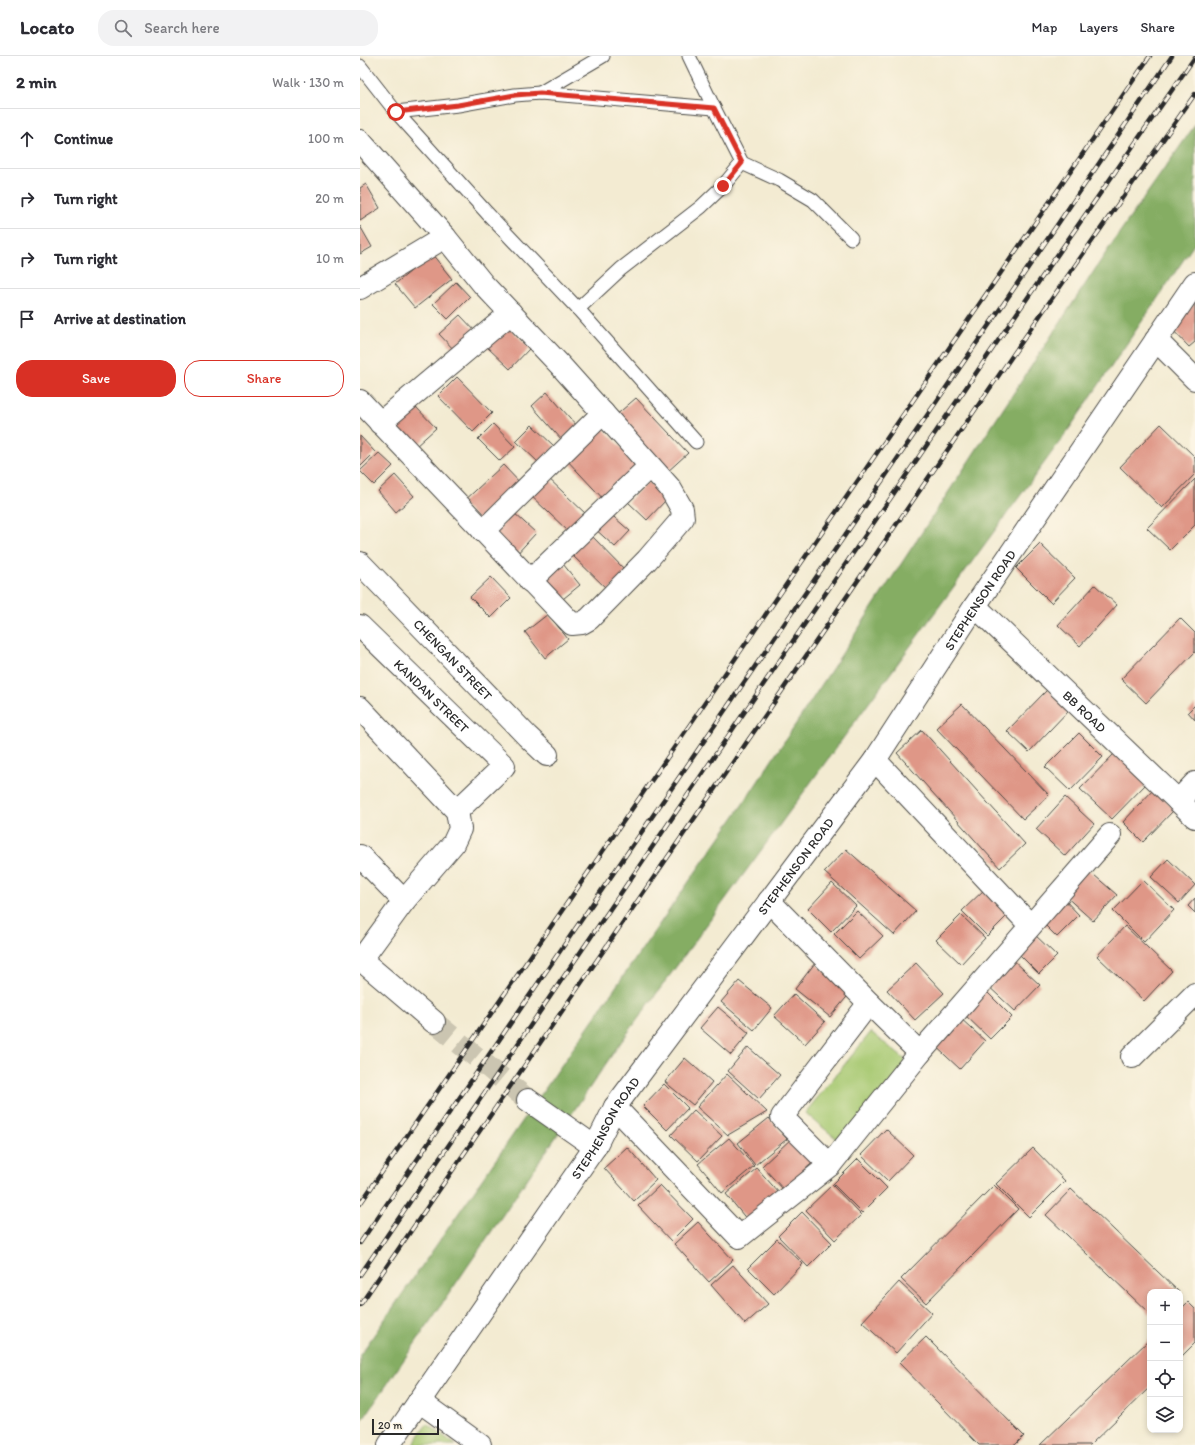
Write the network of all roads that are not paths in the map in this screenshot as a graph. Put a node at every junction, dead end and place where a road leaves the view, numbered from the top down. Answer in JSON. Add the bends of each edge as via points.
{"nodes":[{"id":1,"x":603,"y":56,"type":"edge"},
{"id":2,"x":689,"y":56,"type":"edge"},
{"id":3,"x":360,"y":66,"type":"edge"},
{"id":4,"x":540,"y":93,"type":"junction"},
{"id":5,"x":714,"y":108,"type":"junction"},
{"id":6,"x":396,"y":112,"type":"junction"},
{"id":7,"x":360,"y":140,"type":"edge"},
{"id":8,"x":742,"y":163,"type":"junction"},
{"id":9,"x":445,"y":237,"type":"junction"},
{"id":10,"x":851,"y":238,"type":"dead end"},
{"id":11,"x":1195,"y":283,"type":"edge"},
{"id":12,"x":360,"y":288,"type":"edge"},
{"id":13,"x":578,"y":309,"type":"junction"},
{"id":14,"x":511,"y":313,"type":"junction"},
{"id":15,"x":1156,"y":340,"type":"junction"},
{"id":16,"x":1195,"y":379,"type":"edge"},
{"id":17,"x":360,"y":401,"type":"edge"},
{"id":18,"x":603,"y":413,"type":"junction"},
{"id":19,"x":380,"y":423,"type":"junction"},
{"id":20,"x":696,"y":442,"type":"dead end"},
{"id":21,"x":650,"y":466,"type":"junction"},
{"id":22,"x":483,"y":531,"type":"junction"},
{"id":23,"x":360,"y":562,"type":"edge"},
{"id":24,"x":530,"y":581,"type":"junction"},
{"id":25,"x":975,"y":606,"type":"junction"},
{"id":26,"x":360,"y":626,"type":"edge"},
{"id":27,"x":360,"y":708,"type":"edge"},
{"id":28,"x":547,"y":756,"type":"dead end"},
{"id":29,"x":875,"y":760,"type":"junction"},
{"id":30,"x":1195,"y":783,"type":"edge"},
{"id":31,"x":1178,"y":801,"type":"junction"},
{"id":32,"x":457,"y":811,"type":"junction"},
{"id":33,"x":1195,"y":816,"type":"edge"},
{"id":34,"x":1110,"y":835,"type":"dead end"},
{"id":35,"x":360,"y":856,"type":"edge"},
{"id":36,"x":404,"y":901,"type":"junction"},
{"id":37,"x":769,"y":902,"type":"junction"},
{"id":38,"x":1030,"y":925,"type":"junction"},
{"id":39,"x":360,"y":959,"type":"edge"},
{"id":40,"x":1195,"y":994,"type":"edge"},
{"id":41,"x":869,"y":1004,"type":"junction"},
{"id":42,"x":434,"y":1022,"type":"tunnel mouth"},
{"id":43,"x":920,"y":1052,"type":"junction"},
{"id":44,"x":1132,"y":1057,"type":"dead end"},
{"id":45,"x":528,"y":1100,"type":"tunnel mouth"},
{"id":46,"x":615,"y":1106,"type":"junction"},
{"id":47,"x":594,"y":1147,"type":"junction"},
{"id":48,"x":830,"y":1165,"type":"junction"},
{"id":49,"x":419,"y":1401,"type":"junction"},
{"id":50,"x":389,"y":1445,"type":"edge"},
{"id":51,"x":480,"y":1445,"type":"edge"}],
"edges":[{"from":1,"to":4,"type":"lane"},
{"from":2,"to":5,"type":"lane"},
{"from":3,"to":6,"type":"lane"},
{"from":4,"to":5,"type":"lane"},
{"from":4,"to":6,"type":"lane"},
{"from":5,"to":8,"type":"lane"},
{"from":6,"to":13,"type":"lane","via":[[486,213]]},
{"from":7,"to":9,"type":"street"},
{"from":8,"to":10,"type":"lane","via":[[779,180],[813,200]]},
{"from":8,"to":13,"type":"lane","via":[[723,186],[700,207],[621,269]]},
{"from":9,"to":12,"type":"street"},
{"from":9,"to":14,"type":"street","via":[[483,284]]},
{"from":11,"to":15,"type":"street","name":"STEPHENSON ROAD"},
{"from":13,"to":20,"type":"lane"},
{"from":14,"to":18,"type":"street"},
{"from":14,"to":19,"type":"street"},
{"from":15,"to":16,"type":"street"},
{"from":15,"to":25,"type":"street","name":"STEPHENSON ROAD"},
{"from":17,"to":19,"type":"street"},
{"from":18,"to":21,"type":"street"},
{"from":18,"to":22,"type":"street"},
{"from":19,"to":22,"type":"street"},
{"from":21,"to":24,"type":"street"},
{"from":21,"to":24,"type":"street","via":[[670,488],[682,509],[683,518],[647,560],[589,619],[572,624]]},
{"from":22,"to":24,"type":"street"},
{"from":23,"to":28,"type":"street","name":"CHENGAN STREET"},
{"from":25,"to":29,"type":"street","name":"STEPHENSON ROAD"},
{"from":25,"to":31,"type":"street","name":"BB ROAD"},
{"from":26,"to":32,"type":"street","name":"KANDAN STREET","via":[[504,766]]},
{"from":27,"to":32,"type":"street"},
{"from":29,"to":37,"type":"street","name":"STEPHENSON ROAD"},
{"from":29,"to":38,"type":"street"},
{"from":30,"to":31,"type":"street"},
{"from":31,"to":33,"type":"street","name":"BB ROAD"},
{"from":32,"to":36,"type":"street","via":[[460,828],[453,844]]},
{"from":34,"to":38,"type":"street"},
{"from":35,"to":36,"type":"street"},
{"from":36,"to":39,"type":"street"},
{"from":37,"to":41,"type":"street"},
{"from":37,"to":46,"type":"street","name":"STEPHENSON ROAD"},
{"from":38,"to":43,"type":"street"},
{"from":39,"to":42,"type":"street"},
{"from":40,"to":44,"type":"street"},
{"from":41,"to":43,"type":"street"},
{"from":41,"to":48,"type":"street","via":[[782,1117]]},
{"from":43,"to":48,"type":"street"},
{"from":45,"to":47,"type":"street"},
{"from":46,"to":47,"type":"street","name":"STEPHENSON ROAD"},
{"from":46,"to":48,"type":"street","via":[[739,1237]]},
{"from":47,"to":49,"type":"street","name":"STEPHENSON ROAD"},
{"from":49,"to":50,"type":"street","name":"STEPHENSON ROAD"},
{"from":49,"to":51,"type":"street"}]}
